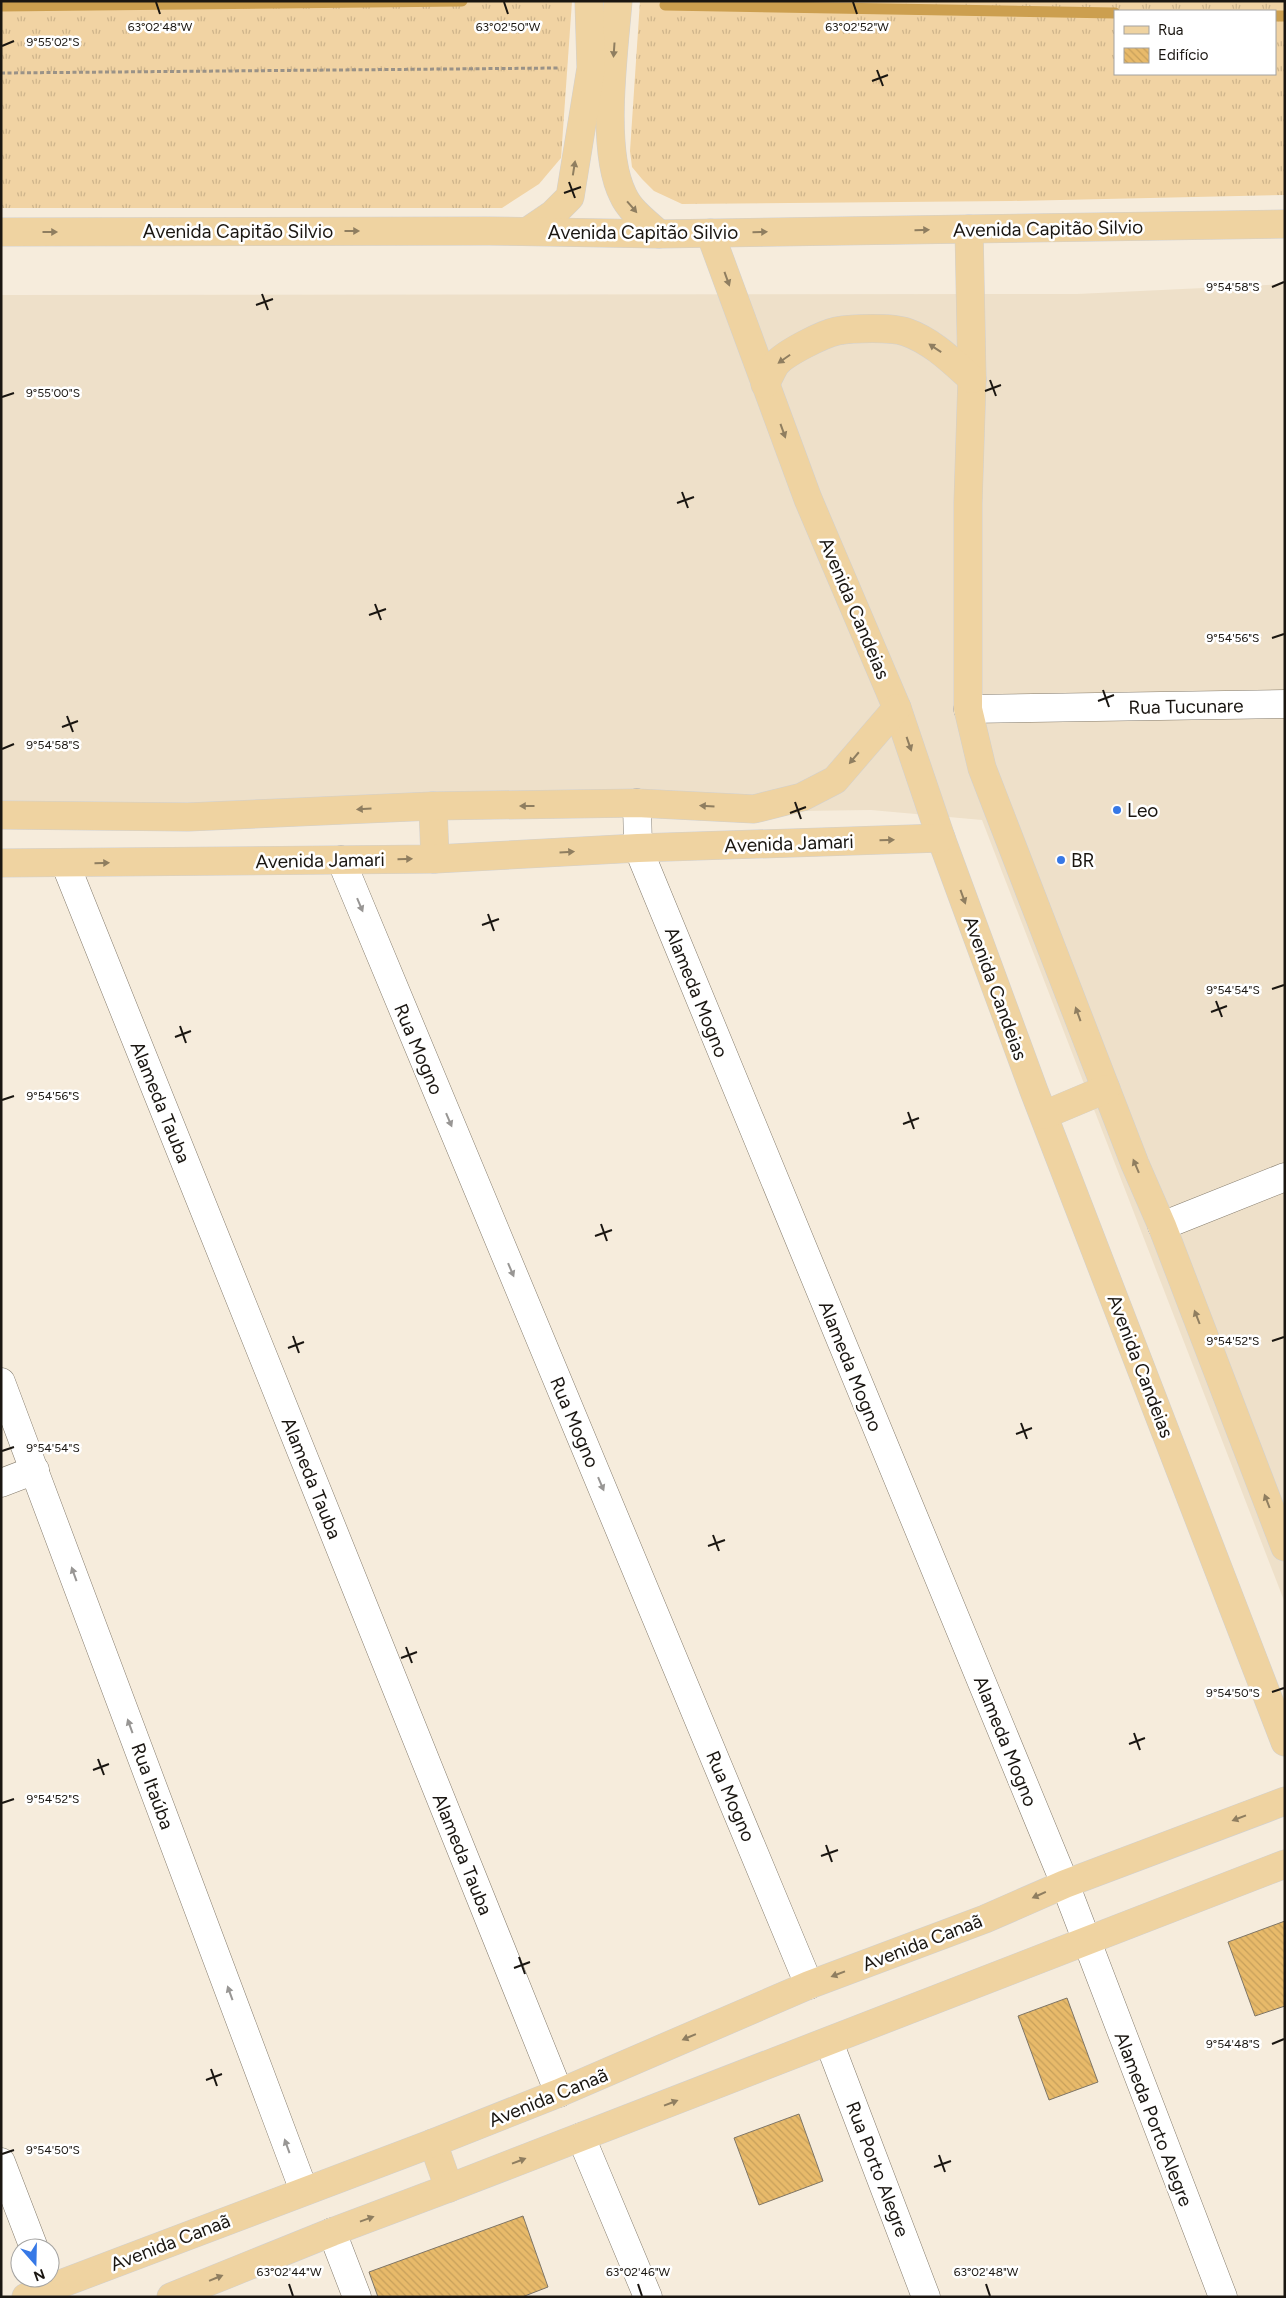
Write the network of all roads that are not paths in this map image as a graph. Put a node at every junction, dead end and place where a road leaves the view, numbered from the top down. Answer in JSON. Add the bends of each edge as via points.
{"nodes":[{"id":1,"x":589,"y":1,"type":"edge"},
{"id":2,"x":618,"y":1,"type":"edge"},
{"id":3,"x":1285,"y":224,"type":"edge"},
{"id":4,"x":969,"y":229,"type":"junction"},
{"id":5,"x":528,"y":231,"type":"junction"},
{"id":6,"x":1,"y":232,"type":"edge"},
{"id":7,"x":710,"y":233,"type":"junction"},
{"id":8,"x":659,"y":234,"type":"junction"},
{"id":9,"x":972,"y":379,"type":"junction"},
{"id":10,"x":765,"y":384,"type":"junction"},
{"id":11,"x":1285,"y":704,"type":"edge"},
{"id":12,"x":897,"y":708,"type":"junction"},
{"id":13,"x":968,"y":709,"type":"junction"},
{"id":14,"x":637,"y":803,"type":"junction"},
{"id":15,"x":434,"y":806,"type":"junction"},
{"id":16,"x":1,"y":815,"type":"edge"},
{"id":17,"x":941,"y":838,"type":"junction"},
{"id":18,"x":638,"y":848,"type":"junction"},
{"id":19,"x":435,"y":859,"type":"junction"},
{"id":20,"x":341,"y":860,"type":"junction"},
{"id":21,"x":1,"y":863,"type":"edge"},
{"id":22,"x":65,"y":863,"type":"junction"},
{"id":23,"x":1106,"y":1088,"type":"junction"},
{"id":24,"x":1044,"y":1115,"type":"junction"},
{"id":25,"x":1285,"y":1177,"type":"edge"},
{"id":26,"x":1162,"y":1226,"type":"junction"},
{"id":27,"x":1,"y":1382,"type":"edge"},
{"id":28,"x":35,"y":1470,"type":"junction"},
{"id":29,"x":1,"y":1483,"type":"edge"},
{"id":30,"x":1285,"y":1547,"type":"edge"},
{"id":31,"x":1285,"y":1742,"type":"edge"},
{"id":32,"x":1285,"y":1801,"type":"edge"},
{"id":33,"x":1285,"y":1864,"type":"edge"},
{"id":34,"x":1065,"y":1884,"type":"junction"},
{"id":35,"x":1086,"y":1942,"type":"junction"},
{"id":36,"x":809,"y":1985,"type":"junction"},
{"id":37,"x":829,"y":2042,"type":"junction"},
{"id":38,"x":559,"y":2093,"type":"junction"},
{"id":39,"x":581,"y":2137,"type":"junction"},
{"id":40,"x":434,"y":2144,"type":"junction"},
{"id":41,"x":1,"y":2162,"type":"edge"},
{"id":42,"x":449,"y":2188,"type":"junction"},
{"id":43,"x":304,"y":2191,"type":"junction"},
{"id":44,"x":332,"y":2232,"type":"junction"},
{"id":45,"x":30,"y":2238,"type":"edge"},
{"id":46,"x":60,"y":2281,"type":"edge"},
{"id":47,"x":171,"y":2297,"type":"edge"},
{"id":48,"x":357,"y":2297,"type":"edge"},
{"id":49,"x":648,"y":2297,"type":"edge"},
{"id":50,"x":926,"y":2297,"type":"edge"},
{"id":51,"x":1223,"y":2297,"type":"edge"}],
"edges":[{"from":5,"to":1,"type":"main road","one_way":true,"via":[[553,214],[570,197],[591,68]]},
{"from":2,"to":8,"type":"main road","one_way":true,"via":[[610,113],[615,176],[623,197]]},
{"from":3,"to":4,"type":"main road","name":"Avenida Capitão Silvio"},
{"from":7,"to":4,"type":"main road","name":"Avenida Capitão Silvio","one_way":true},
{"from":4,"to":9,"type":"main road"},
{"from":6,"to":5,"type":"main road","name":"Avenida Capitão Silvio","one_way":true},
{"from":5,"to":8,"type":"main road","name":"Avenida Capitão Silvio"},
{"from":7,"to":8,"type":"main road","name":"Avenida Capitão Silvio"},
{"from":7,"to":10,"type":"main road","name":"Avenida Candeias","one_way":true},
{"from":9,"to":10,"type":"main road","one_way":true,"via":[[938,349],[905,331],[884,329],[837,331],[817,339],[777,363]]},
{"from":9,"to":13,"type":"main road"},
{"from":10,"to":12,"type":"main road","name":"Avenida Candeias","one_way":true,"via":[[808,499]]},
{"from":11,"to":13,"type":"street","name":"Rua Tucunare"},
{"from":12,"to":14,"type":"main road","name":"Avenida Jamari","one_way":true,"via":[[835,780],[802,796],[754,809]]},
{"from":12,"to":17,"type":"main road","name":"Avenida Candeias","one_way":true},
{"from":23,"to":13,"type":"main road","one_way":true,"via":[[982,768]]},
{"from":14,"to":15,"type":"main road","name":"Avenida Jamari","one_way":true},
{"from":14,"to":18,"type":"street"},
{"from":15,"to":16,"type":"main road","name":"Avenida Jamari","one_way":true,"via":[[188,817]]},
{"from":15,"to":19,"type":"main road"},
{"from":18,"to":17,"type":"main road","name":"Avenida Jamari","one_way":true},
{"from":17,"to":24,"type":"main road","name":"Avenida Candeias","one_way":true},
{"from":19,"to":18,"type":"main road","name":"Avenida Jamari","one_way":true},
{"from":18,"to":34,"type":"street","name":"Alameda Mogno"},
{"from":20,"to":19,"type":"main road","name":"Avenida Jamari","one_way":true},
{"from":22,"to":20,"type":"main road","name":"Avenida Jamari","one_way":true},
{"from":20,"to":36,"type":"street","name":"Rua Mogno","one_way":true},
{"from":21,"to":22,"type":"main road","name":"Avenida Jamari"},
{"from":22,"to":38,"type":"street","name":"Alameda Tauba"},
{"from":23,"to":24,"type":"main road"},
{"from":26,"to":23,"type":"main road","one_way":true},
{"from":24,"to":31,"type":"main road","name":"Avenida Candeias"},
{"from":25,"to":26,"type":"street"},
{"from":30,"to":26,"type":"main road","one_way":true},
{"from":27,"to":28,"type":"street","name":"Rua Itaúba"},
{"from":28,"to":29,"type":"street"},
{"from":43,"to":28,"type":"street","name":"Rua Itaúba","one_way":true},
{"from":32,"to":34,"type":"main road","name":"Avenida Canaã","one_way":true},
{"from":33,"to":35,"type":"main road"},
{"from":34,"to":35,"type":"street"},
{"from":34,"to":36,"type":"main road","name":"Avenida Canaã","one_way":true,"via":[[985,1919]]},
{"from":35,"to":37,"type":"main road"},
{"from":35,"to":51,"type":"street","name":"Alameda Porto Alegre"},
{"from":36,"to":38,"type":"main road","name":"Avenida Canaã","one_way":true},
{"from":39,"to":37,"type":"main road","one_way":true},
{"from":37,"to":50,"type":"street","name":"Rua Porto Alegre"},
{"from":38,"to":40,"type":"main road","name":"Avenida Canaã"},
{"from":42,"to":39,"type":"main road","one_way":true},
{"from":39,"to":49,"type":"street"},
{"from":40,"to":42,"type":"main road"},
{"from":40,"to":43,"type":"main road","name":"Avenida Canaã"},
{"from":41,"to":45,"type":"street"},
{"from":44,"to":42,"type":"main road","one_way":true},
{"from":43,"to":46,"type":"main road","name":"Avenida Canaã"},
{"from":47,"to":44,"type":"main road","one_way":true},
{"from":44,"to":48,"type":"street"}]}
